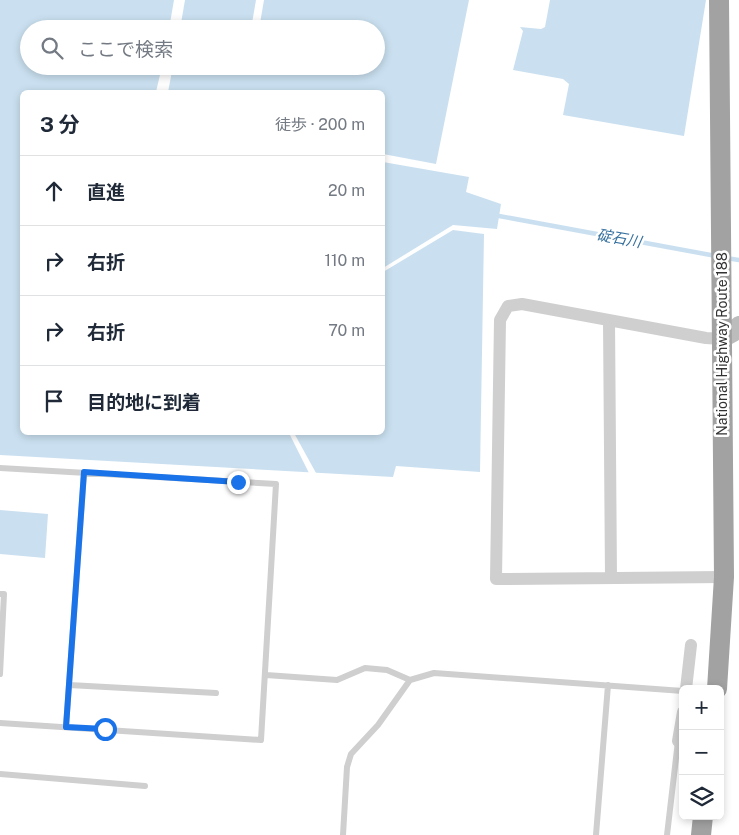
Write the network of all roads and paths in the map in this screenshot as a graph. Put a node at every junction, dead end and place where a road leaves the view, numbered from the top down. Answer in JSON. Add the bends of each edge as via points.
{"nodes":[{"id":1,"x":719,"y":0,"type":"edge"},
{"id":2,"x":609,"y":321,"type":"junction"},
{"id":3,"x":739,"y":324,"type":"edge"},
{"id":4,"x":722,"y":338,"type":"junction"},
{"id":5,"x":0,"y":468,"type":"edge"},
{"id":6,"x":84,"y":472,"type":"junction"},
{"id":7,"x":724,"y":577,"type":"junction"},
{"id":8,"x":611,"y":578,"type":"junction"},
{"id":9,"x":0,"y":594,"type":"edge"},
{"id":10,"x":691,"y":645,"type":"dead end"},
{"id":11,"x":0,"y":674,"type":"edge"},
{"id":12,"x":266,"y":675,"type":"junction"},
{"id":13,"x":410,"y":680,"type":"junction"},
{"id":14,"x":69,"y":685,"type":"junction"},
{"id":15,"x":608,"y":685,"type":"junction"},
{"id":16,"x":686,"y":685,"type":"edge"},
{"id":17,"x":717,"y":685,"type":"edge"},
{"id":18,"x":679,"y":691,"type":"edge"},
{"id":19,"x":216,"y":693,"type":"dead end"},
{"id":20,"x":0,"y":722,"type":"edge"},
{"id":21,"x":66,"y":727,"type":"junction"},
{"id":22,"x":680,"y":730,"type":"edge"},
{"id":23,"x":678,"y":741,"type":"joint"},
{"id":24,"x":0,"y":774,"type":"edge"},
{"id":25,"x":145,"y":786,"type":"dead end"},
{"id":26,"x":703,"y":820,"type":"edge"},
{"id":27,"x":343,"y":835,"type":"edge"},
{"id":28,"x":596,"y":835,"type":"edge"},
{"id":29,"x":667,"y":835,"type":"edge"},
{"id":30,"x":701,"y":835,"type":"edge"}],
"edges":[{"from":1,"to":4,"type":"highway","name":"National Highway Route 188"},
{"from":2,"to":4,"type":"street"},
{"from":2,"to":8,"type":"street"},
{"from":2,"to":8,"type":"street","via":[[522,304],[508,306],[500,320],[496,579]]},
{"from":3,"to":4,"type":"main road","via":[[733,333]]},
{"from":4,"to":7,"type":"highway","name":"National Highway Route 188"},
{"from":5,"to":6,"type":"lane"},
{"from":6,"to":12,"type":"lane","via":[[276,484]]},
{"from":6,"to":14,"type":"lane"},
{"from":7,"to":8,"type":"street"},
{"from":7,"to":17,"type":"highway","name":"National Highway Route 188"},
{"from":9,"to":11,"type":"lane","via":[[4,594]]},
{"from":10,"to":16,"type":"street"},
{"from":12,"to":13,"type":"lane","via":[[337,680],[365,668],[387,670]]},
{"from":12,"to":21,"type":"lane","via":[[261,740]]},
{"from":13,"to":15,"type":"lane","via":[[434,673]]},
{"from":13,"to":27,"type":"lane","via":[[378,726],[351,754],[347,767]]},
{"from":14,"to":19,"type":"lane"},
{"from":14,"to":21,"type":"lane"},
{"from":15,"to":18,"type":"lane"},
{"from":15,"to":28,"type":"lane"},
{"from":20,"to":21,"type":"lane"},
{"from":22,"to":23,"type":"street"},
{"from":23,"to":29,"type":"lane"},
{"from":24,"to":25,"type":"lane"},
{"from":26,"to":30,"type":"highway"}]}
